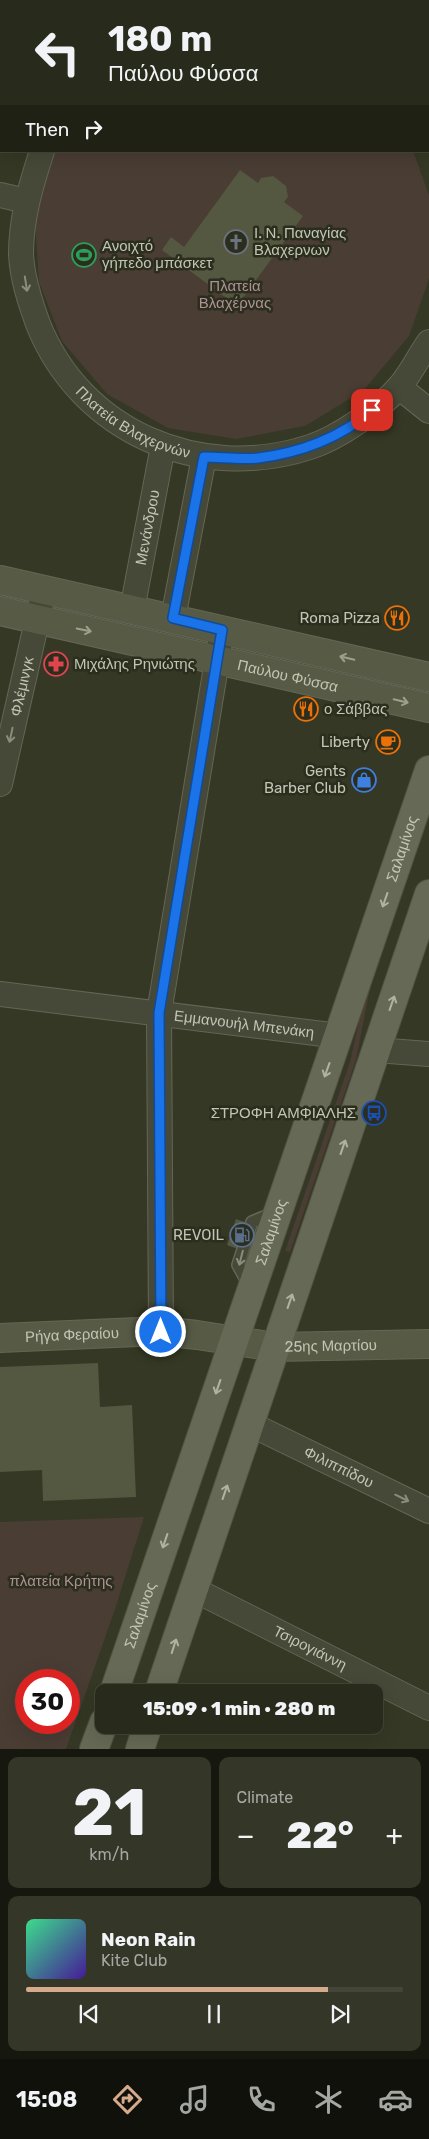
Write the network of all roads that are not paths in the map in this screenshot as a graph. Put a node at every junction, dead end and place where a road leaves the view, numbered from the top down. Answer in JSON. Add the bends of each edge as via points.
{"nodes":[{"id":1,"x":42,"y":152,"type":"edge"},
{"id":2,"x":0,"y":195,"type":"edge"},
{"id":3,"x":26,"y":200,"type":"junction"},
{"id":4,"x":11,"y":254,"type":"edge"},
{"id":5,"x":429,"y":342,"type":"edge"},
{"id":6,"x":399,"y":386,"type":"junction"},
{"id":7,"x":429,"y":411,"type":"edge"},
{"id":8,"x":163,"y":446,"type":"junction"},
{"id":9,"x":204,"y":457,"type":"junction"},
{"id":10,"x":0,"y":580,"type":"edge"},
{"id":11,"x":44,"y":590,"type":"junction"},
{"id":12,"x":132,"y":610,"type":"junction"},
{"id":13,"x":0,"y":611,"type":"edge"},
{"id":14,"x":173,"y":618,"type":"junction"},
{"id":15,"x":36,"y":619,"type":"junction"},
{"id":16,"x":222,"y":630,"type":"junction"},
{"id":17,"x":217,"y":660,"type":"junction"},
{"id":18,"x":429,"y":677,"type":"edge"},
{"id":19,"x":429,"y":708,"type":"edge"},
{"id":20,"x":429,"y":770,"type":"edge"},
{"id":21,"x":0,"y":784,"type":"edge"},
{"id":22,"x":429,"y":894,"type":"edge"},
{"id":23,"x":0,"y":994,"type":"edge"},
{"id":24,"x":159,"y":1013,"type":"junction"},
{"id":25,"x":339,"y":1036,"type":"junction"},
{"id":26,"x":376,"y":1050,"type":"junction"},
{"id":27,"x":429,"y":1054,"type":"edge"},
{"id":28,"x":161,"y":1332,"type":"junction"},
{"id":29,"x":0,"y":1338,"type":"edge"},
{"id":30,"x":234,"y":1341,"type":"junction"},
{"id":31,"x":429,"y":1344,"type":"edge"},
{"id":32,"x":275,"y":1347,"type":"junction"},
{"id":33,"x":248,"y":1423,"type":"junction"},
{"id":34,"x":429,"y":1511,"type":"edge"},
{"id":35,"x":193,"y":1589,"type":"junction"},
{"id":36,"x":117,"y":1684,"type":"edge"},
{"id":37,"x":162,"y":1684,"type":"edge"},
{"id":38,"x":429,"y":1708,"type":"edge"},
{"id":39,"x":100,"y":1734,"type":"edge"},
{"id":40,"x":145,"y":1734,"type":"edge"},
{"id":41,"x":94,"y":1749,"type":"edge"},
{"id":42,"x":140,"y":1749,"type":"edge"}],
"edges":[{"from":1,"to":3,"type":"street","name":"Πλατεία Βλαχερνών"},
{"from":2,"to":3,"type":"street"},
{"from":3,"to":4,"type":"street","name":"Πλατεία Βλαχερνών"},
{"from":4,"to":8,"type":"street","name":"Πλατεία Βλαχερνών","one_way":true,"via":[[48,347],[77,389],[116,423]]},
{"from":5,"to":6,"type":"street","name":"Πλατεία Βλαχερνών"},
{"from":6,"to":7,"type":"street"},
{"from":6,"to":9,"type":"street","name":"Πλατεία Βλαχερνών","via":[[358,422],[310,447],[257,458]]},
{"from":8,"to":9,"type":"street","name":"Πλατεία Βλαχερνών"},
{"from":8,"to":12,"type":"street","name":"Μενάνδρου"},
{"from":9,"to":14,"type":"street"},
{"from":10,"to":11,"type":"street","name":"Παύλου Φύσσα"},
{"from":11,"to":12,"type":"street","name":"Παύλου Φύσσα"},
{"from":11,"to":15,"type":"street","name":"Φλέμινγκ"},
{"from":12,"to":14,"type":"street","name":"Παύλου Φύσσα"},
{"from":13,"to":15,"type":"street","name":"Παύλου Φύσσα"},
{"from":14,"to":16,"type":"street","name":"Παύλου Φύσσα"},
{"from":15,"to":17,"type":"street","name":"Παύλου Φύσσα","one_way":true},
{"from":15,"to":21,"type":"street","name":"Φλέμινγκ","one_way":true},
{"from":16,"to":17,"type":"street"},
{"from":18,"to":16,"type":"street","name":"Παύλου Φύσσα","one_way":true},
{"from":17,"to":19,"type":"street","name":"Παύλου Φύσσα","one_way":true},
{"from":17,"to":24,"type":"street"},
{"from":20,"to":25,"type":"main road","name":"Σαλαμίνος","one_way":true},
{"from":26,"to":22,"type":"main road","one_way":true},
{"from":23,"to":24,"type":"street","name":"Εμμανουήλ Μπενάκη"},
{"from":24,"to":25,"type":"street","name":"Εμμανουήλ Μπενάκη"},
{"from":24,"to":28,"type":"street"},
{"from":25,"to":30,"type":"main road","name":"Σαλαμίνος","one_way":true},
{"from":26,"to":27,"type":"street"},
{"from":32,"to":26,"type":"main road","one_way":true},
{"from":28,"to":29,"type":"street","name":"Ρήγα Φεραίου"},
{"from":28,"to":30,"type":"street","name":"Ρήγα Φεραίου"},
{"from":30,"to":32,"type":"street","name":"25ης Μαρτίου"},
{"from":30,"to":36,"type":"main road","name":"Σαλαμίνος","one_way":true},
{"from":31,"to":32,"type":"street","name":"25ης Μαρτίου"},
{"from":32,"to":33,"type":"main road"},
{"from":33,"to":34,"type":"street","name":"Φιλιππίδου","one_way":true},
{"from":35,"to":33,"type":"main road","one_way":true},
{"from":37,"to":35,"type":"main road","one_way":true},
{"from":35,"to":38,"type":"street","name":"Τσιρογιάννη"},
{"from":39,"to":41,"type":"main road"},
{"from":40,"to":42,"type":"main road"}]}
